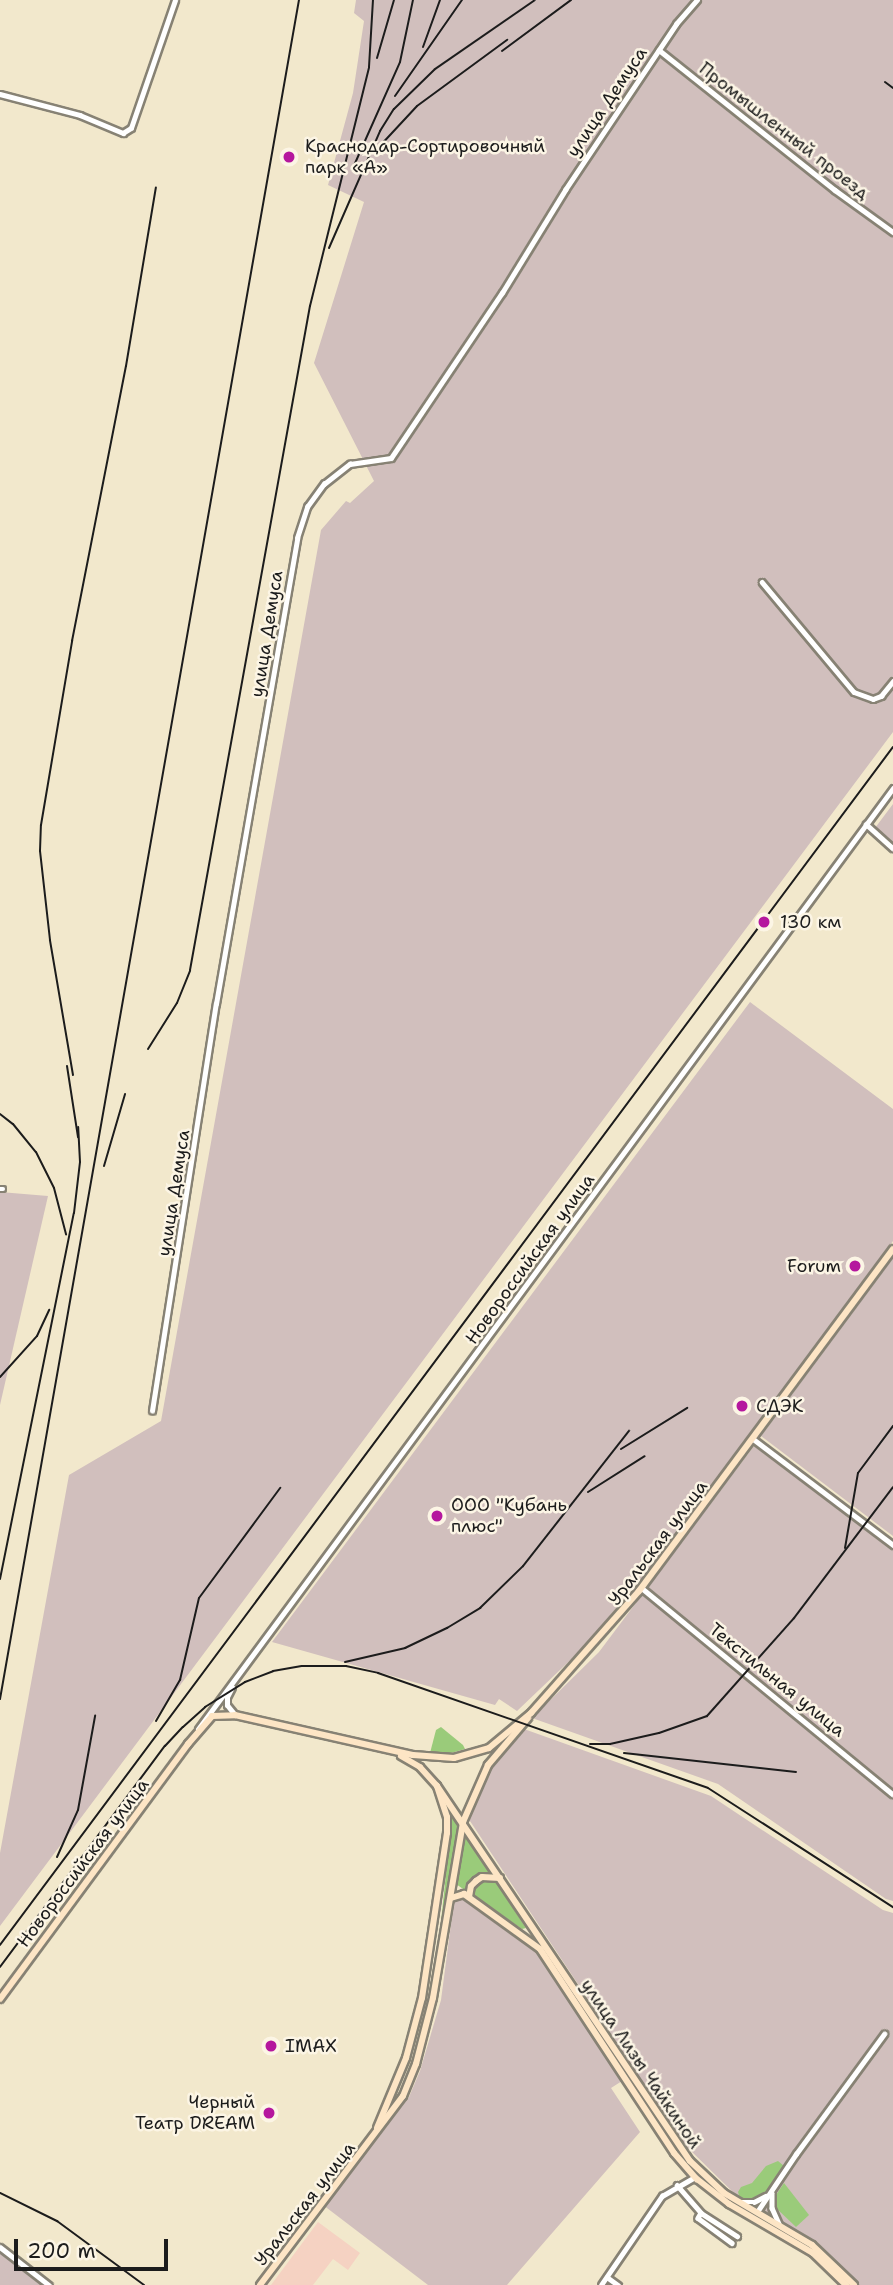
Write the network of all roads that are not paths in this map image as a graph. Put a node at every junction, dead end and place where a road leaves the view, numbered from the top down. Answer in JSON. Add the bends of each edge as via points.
{"nodes":[{"id":1,"x":175,"y":0,"type":"edge"},
{"id":2,"x":696,"y":0,"type":"edge"},
{"id":3,"x":659,"y":50,"type":"junction"},
{"id":4,"x":0,"y":94,"type":"edge"},
{"id":5,"x":893,"y":232,"type":"edge"},
{"id":6,"x":762,"y":582,"type":"dead end"},
{"id":7,"x":893,"y":681,"type":"edge"},
{"id":8,"x":893,"y":789,"type":"edge"},
{"id":9,"x":866,"y":824,"type":"junction"},
{"id":10,"x":893,"y":848,"type":"edge"},
{"id":11,"x":893,"y":1250,"type":"edge"},
{"id":12,"x":152,"y":1411,"type":"dead end"},
{"id":13,"x":753,"y":1440,"type":"junction"},
{"id":14,"x":893,"y":1545,"type":"edge"},
{"id":15,"x":642,"y":1588,"type":"junction"},
{"id":16,"x":240,"y":1672,"type":"junction"},
{"id":17,"x":561,"y":1682,"type":"junction"},
{"id":18,"x":235,"y":1714,"type":"junction"},
{"id":19,"x":188,"y":1744,"type":"junction"},
{"id":20,"x":390,"y":1750,"type":"junction"},
{"id":21,"x":475,"y":1754,"type":"junction"},
{"id":22,"x":488,"y":1765,"type":"junction"},
{"id":23,"x":437,"y":1786,"type":"junction"},
{"id":24,"x":893,"y":1794,"type":"edge"},
{"id":25,"x":463,"y":1822,"type":"junction"},
{"id":26,"x":500,"y":1878,"type":"junction"},
{"id":27,"x":469,"y":1897,"type":"junction"},
{"id":28,"x":450,"y":1899,"type":"junction"},
{"id":29,"x":545,"y":1951,"type":"junction"},
{"id":30,"x":441,"y":1955,"type":"junction"},
{"id":31,"x":428,"y":1972,"type":"junction"},
{"id":32,"x":0,"y":1999,"type":"edge"},
{"id":33,"x":884,"y":2034,"type":"dead end"},
{"id":34,"x":414,"y":2070,"type":"junction"},
{"id":35,"x":397,"y":2081,"type":"junction"},
{"id":36,"x":372,"y":2140,"type":"junction"},
{"id":37,"x":695,"y":2177,"type":"junction"},
{"id":38,"x":677,"y":2185,"type":"junction"},
{"id":39,"x":773,"y":2187,"type":"junction"},
{"id":40,"x":733,"y":2199,"type":"junction"},
{"id":41,"x":701,"y":2213,"type":"junction"},
{"id":42,"x":755,"y":2215,"type":"junction"},
{"id":43,"x":779,"y":2225,"type":"junction"},
{"id":44,"x":737,"y":2236,"type":"dead end"},
{"id":45,"x":732,"y":2244,"type":"dead end"},
{"id":46,"x":0,"y":2247,"type":"edge"},
{"id":47,"x":607,"y":2277,"type":"junction"},
{"id":48,"x":48,"y":2285,"type":"edge"},
{"id":49,"x":260,"y":2285,"type":"edge"},
{"id":50,"x":601,"y":2285,"type":"edge"},
{"id":51,"x":618,"y":2285,"type":"edge"},
{"id":52,"x":846,"y":2285,"type":"edge"},
{"id":53,"x":854,"y":2285,"type":"edge"}],
"edges":[{"from":1,"to":4,"type":"street","via":[[131,128],[122,133],[80,115]]},
{"from":2,"to":3,"type":"street","name":"улица Демуса"},
{"from":3,"to":5,"type":"street","name":"Промышленный проезд"},
{"from":3,"to":12,"type":"street","name":"улица Демуса","via":[[391,457],[349,464],[324,484],[307,507],[297,538],[216,1004]]},
{"from":6,"to":7,"type":"street","via":[[854,692],[873,699]]},
{"from":8,"to":9,"type":"street","name":"Новороссийская улица"},
{"from":9,"to":10,"type":"street"},
{"from":9,"to":16,"type":"street","name":"Новороссийская улица"},
{"from":11,"to":13,"type":"main road","name":"Уральская улица"},
{"from":13,"to":14,"type":"street"},
{"from":13,"to":15,"type":"main road","name":"Уральская улица"},
{"from":15,"to":17,"type":"main road","name":"Уральская улица"},
{"from":15,"to":24,"type":"street","name":"Текстильная улица"},
{"from":16,"to":18,"type":"street","via":[[227,1697]]},
{"from":16,"to":19,"type":"street","name":"Новороссийская улица"},
{"from":17,"to":21,"type":"main road","name":"Уральская улица","via":[[531,1713]]},
{"from":17,"to":22,"type":"main road","name":"Уральская улица"},
{"from":18,"to":19,"type":"main road","name":"Новороссийская улица","via":[[212,1716]]},
{"from":18,"to":20,"type":"main road"},
{"from":19,"to":32,"type":"main road","name":"Новороссийская улица"},
{"from":20,"to":21,"type":"main road","via":[[454,1758]]},
{"from":20,"to":23,"type":"main road","via":[[420,1767]]},
{"from":21,"to":22,"type":"main road","via":[[482,1755]]},
{"from":22,"to":25,"type":"main road","name":"Уральская улица"},
{"from":23,"to":25,"type":"main road"},
{"from":23,"to":31,"type":"main road","name":"Уральская улица","via":[[447,1833]]},
{"from":25,"to":26,"type":"main road"},
{"from":25,"to":28,"type":"main road","name":"Уральская улица"},
{"from":26,"to":27,"type":"main road","via":[[482,1877],[471,1886]]},
{"from":26,"to":29,"type":"main road"},
{"from":27,"to":28,"type":"main road","via":[[459,1893]]},
{"from":27,"to":29,"type":"main road"},
{"from":28,"to":30,"type":"main road","name":"Уральская улица"},
{"from":29,"to":37,"type":"main road","name":"улица Лизы Чайкиной","via":[[674,2153]]},
{"from":29,"to":40,"type":"main road","name":"улица Лизы Чайкиной","via":[[680,2149]]},
{"from":30,"to":31,"type":"main road"},
{"from":30,"to":34,"type":"main road","name":"Уральская улица"},
{"from":31,"to":35,"type":"main road","name":"Уральская улица"},
{"from":33,"to":39,"type":"street"},
{"from":34,"to":35,"type":"main road"},
{"from":34,"to":36,"type":"main road","name":"Уральская улица"},
{"from":35,"to":36,"type":"main road","name":"Уральская улица"},
{"from":36,"to":49,"type":"main road","name":"Уральская улица"},
{"from":37,"to":38,"type":"street"},
{"from":37,"to":42,"type":"main road","name":"улица Лизы Чайкиной","via":[[712,2193]]},
{"from":38,"to":41,"type":"street"},
{"from":38,"to":47,"type":"street","via":[[662,2196]]},
{"from":39,"to":40,"type":"street","via":[[754,2202]]},
{"from":39,"to":42,"type":"street"},
{"from":39,"to":43,"type":"street","via":[[772,2208]]},
{"from":40,"to":42,"type":"main road","name":"улица Лизы Чайкиной"},
{"from":41,"to":44,"type":"street"},
{"from":41,"to":45,"type":"street","via":[[698,2218]]},
{"from":42,"to":43,"type":"main road","name":"улица Лизы Чайкиной"},
{"from":42,"to":52,"type":"main road","name":"улица Лизы Чайкиной","via":[[813,2253]]},
{"from":43,"to":53,"type":"main road","name":"улица Лизы Чайкиной","via":[[821,2252]]},
{"from":46,"to":48,"type":"street"},
{"from":47,"to":50,"type":"street"},
{"from":47,"to":51,"type":"street"}]}
